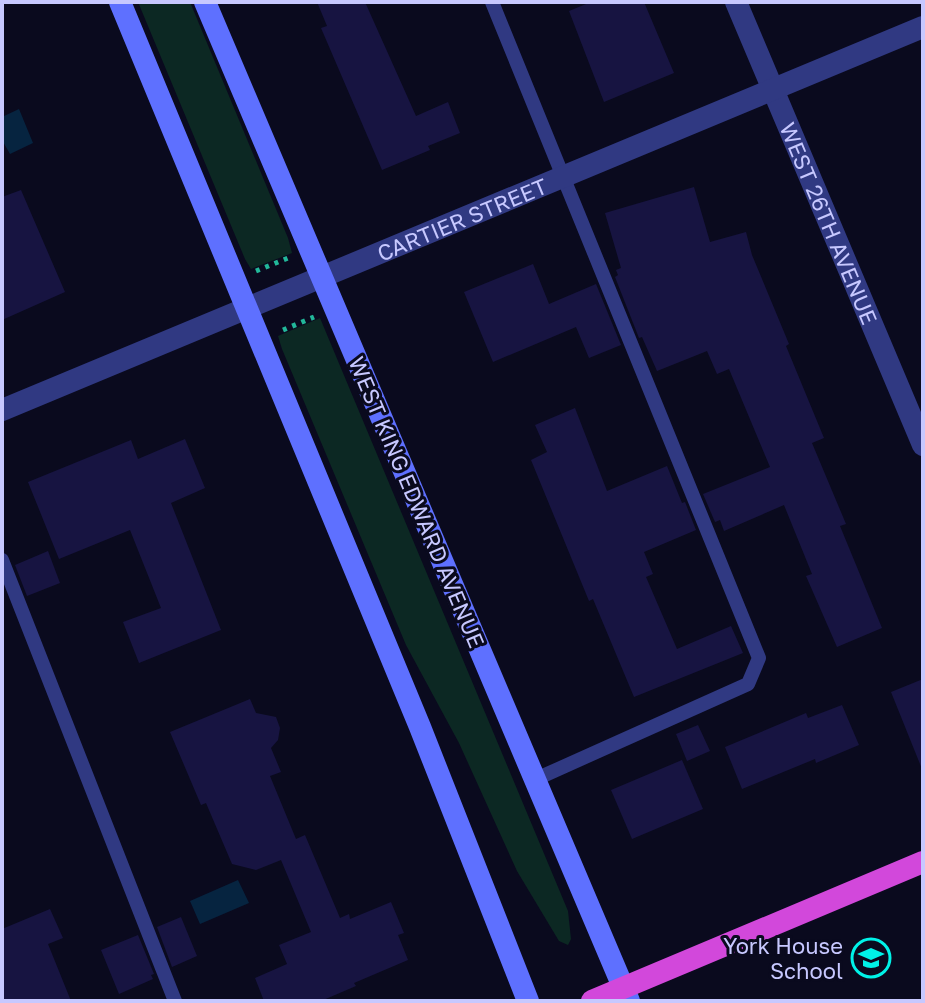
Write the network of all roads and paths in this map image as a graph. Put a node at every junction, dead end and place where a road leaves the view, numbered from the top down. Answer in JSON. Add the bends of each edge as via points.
{"nodes":[{"id":1,"x":120,"y":2,"type":"edge"},
{"id":2,"x":205,"y":2,"type":"edge"},
{"id":3,"x":492,"y":2,"type":"edge"},
{"id":4,"x":736,"y":2,"type":"edge"},
{"id":5,"x":923,"y":27,"type":"edge"},
{"id":6,"x":772,"y":90,"type":"junction"},
{"id":7,"x":564,"y":177,"type":"junction"},
{"id":8,"x":292,"y":257,"type":"dead end"},
{"id":9,"x":255,"y":272,"type":"dead end"},
{"id":10,"x":321,"y":279,"type":"junction"},
{"id":11,"x":247,"y":309,"type":"junction"},
{"id":12,"x":319,"y":315,"type":"dead end"},
{"id":13,"x":279,"y":332,"type":"dead end"},
{"id":14,"x":2,"y":410,"type":"edge"},
{"id":15,"x":923,"y":445,"type":"edge"},
{"id":16,"x":2,"y":560,"type":"edge"},
{"id":17,"x":536,"y":779,"type":"junction"},
{"id":18,"x":923,"y":862,"type":"edge"},
{"id":19,"x":626,"y":994,"type":"edge"},
{"id":20,"x":175,"y":1001,"type":"edge"},
{"id":21,"x":528,"y":1001,"type":"edge"},
{"id":22,"x":592,"y":1001,"type":"edge"}],
"edges":[{"from":1,"to":11,"type":"main road"},
{"from":2,"to":10,"type":"main road","name":"WEST KING EDWARD AVENUE"},
{"from":3,"to":7,"type":"lane"},
{"from":4,"to":6,"type":"street","name":"WEST 26TH AVENUE"},
{"from":5,"to":6,"type":"street","name":"CARTIER STREET"},
{"from":6,"to":7,"type":"street","name":"CARTIER STREET"},
{"from":6,"to":15,"type":"street","name":"WEST 26TH AVENUE"},
{"from":7,"to":10,"type":"street","name":"CARTIER STREET"},
{"from":7,"to":17,"type":"lane","via":[[759,658],[748,684]]},
{"from":8,"to":9,"type":"path"},
{"from":10,"to":11,"type":"street","name":"CARTIER STREET"},
{"from":10,"to":17,"type":"main road","name":"WEST KING EDWARD AVENUE"},
{"from":11,"to":14,"type":"street","name":"CARTIER STREET"},
{"from":11,"to":21,"type":"main road"},
{"from":12,"to":13,"type":"path"},
{"from":16,"to":20,"type":"lane"},
{"from":17,"to":19,"type":"main road","name":"WEST KING EDWARD AVENUE"},
{"from":18,"to":19,"type":"highway"},
{"from":19,"to":22,"type":"highway"}]}
